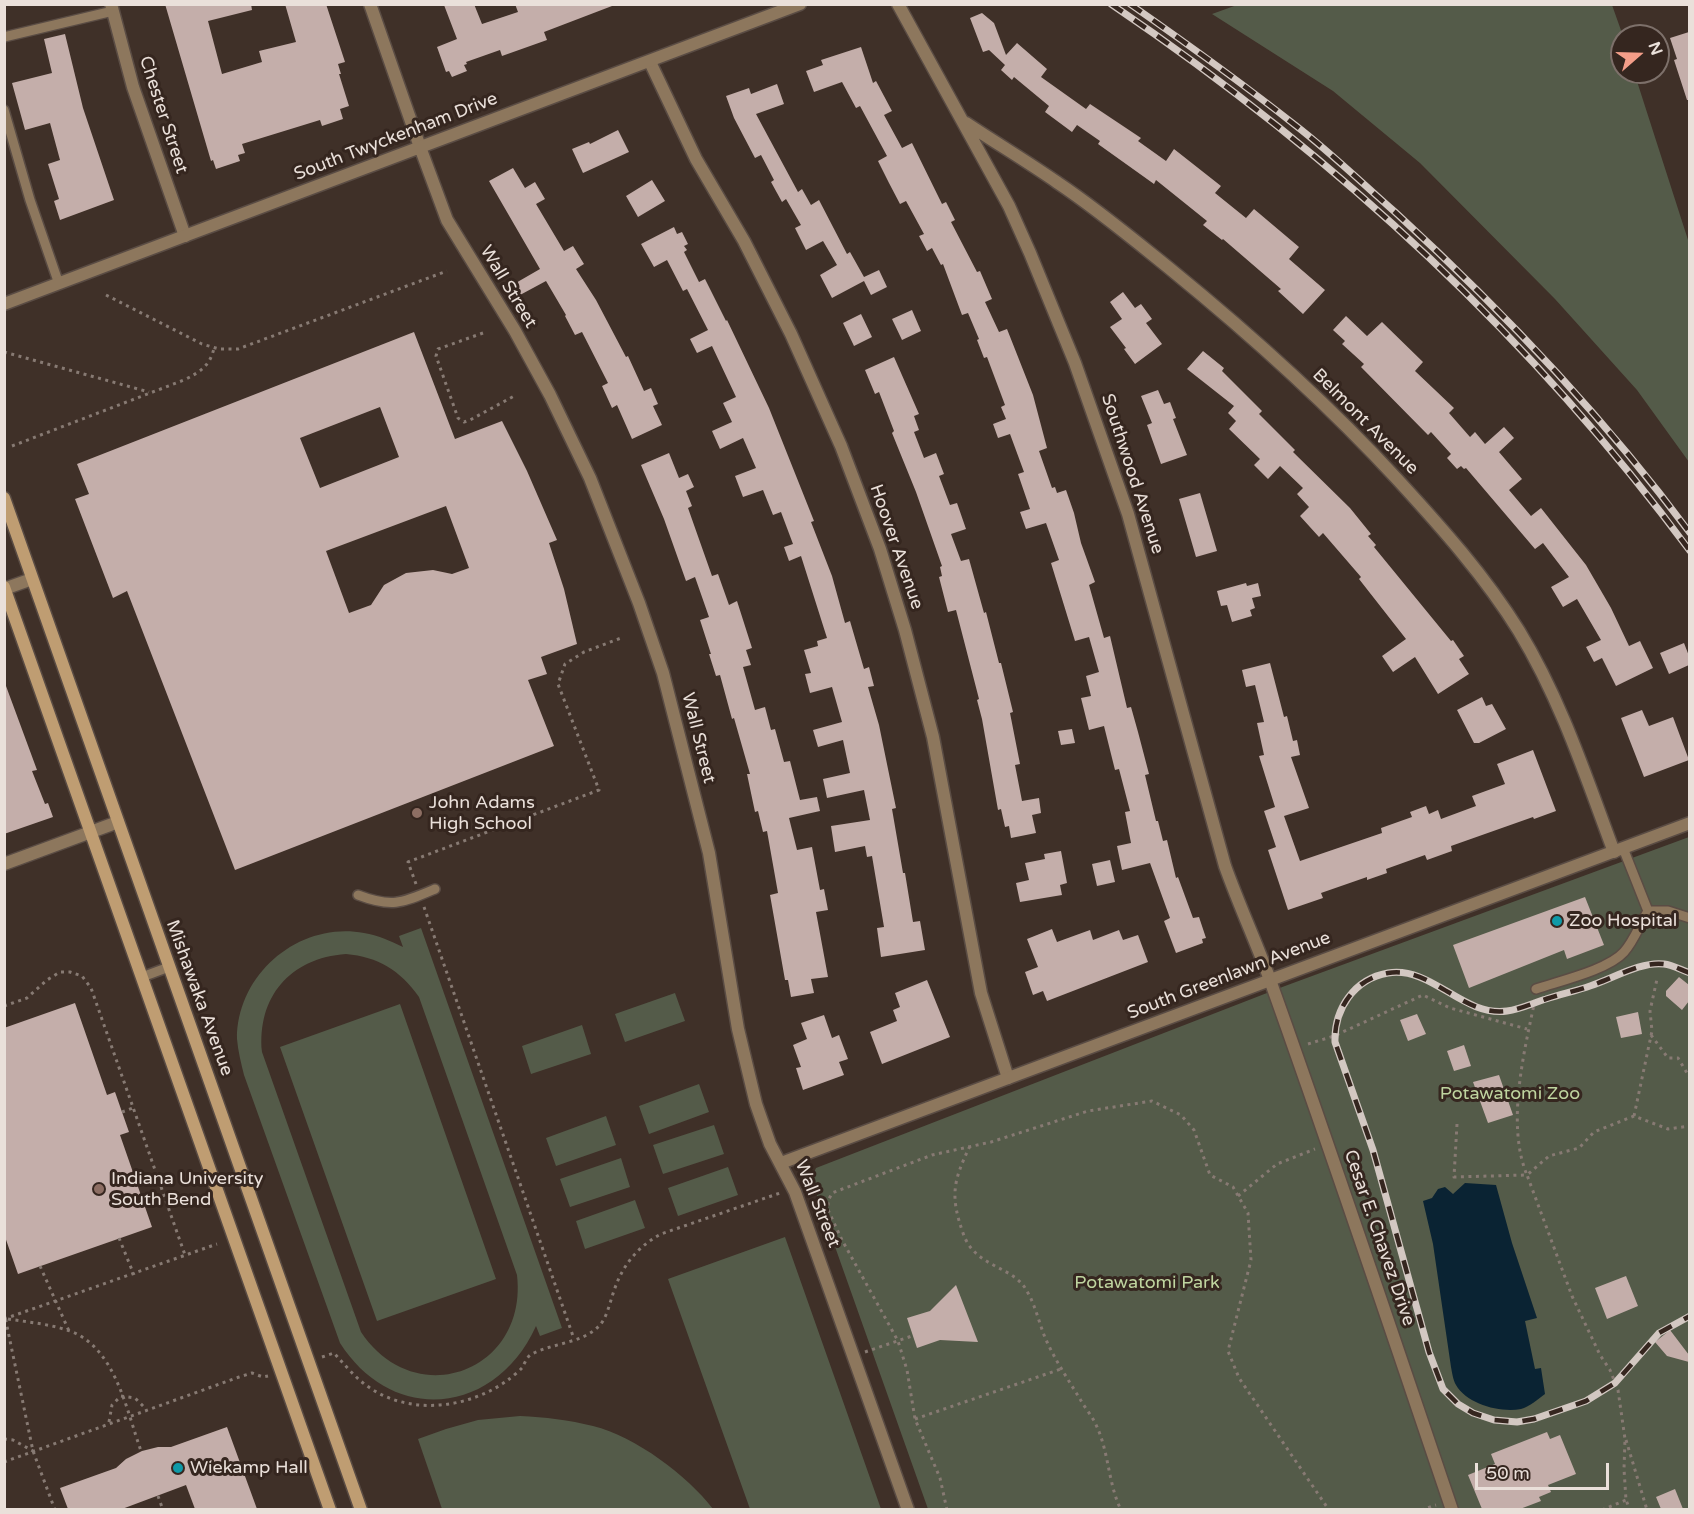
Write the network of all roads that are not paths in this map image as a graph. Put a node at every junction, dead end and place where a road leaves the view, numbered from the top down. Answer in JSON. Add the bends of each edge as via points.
{"nodes":[{"id":1,"x":370,"y":4,"type":"edge"},
{"id":2,"x":800,"y":4,"type":"edge"},
{"id":3,"x":898,"y":4,"type":"edge"},
{"id":4,"x":112,"y":8,"type":"edge"},
{"id":5,"x":4,"y":37,"type":"edge"},
{"id":6,"x":650,"y":62,"type":"junction"},
{"id":7,"x":4,"y":110,"type":"edge"},
{"id":8,"x":964,"y":123,"type":"junction"},
{"id":9,"x":420,"y":147,"type":"junction"},
{"id":10,"x":185,"y":236,"type":"junction"},
{"id":11,"x":59,"y":284,"type":"junction"},
{"id":12,"x":4,"y":304,"type":"edge"},
{"id":13,"x":4,"y":498,"type":"edge"},
{"id":14,"x":32,"y":579,"type":"junction"},
{"id":15,"x":5,"y":588,"type":"edge"},
{"id":16,"x":118,"y":822,"type":"junction"},
{"id":17,"x":1689,"y":823,"type":"edge"},
{"id":18,"x":91,"y":832,"type":"junction"},
{"id":19,"x":1619,"y":850,"type":"junction"},
{"id":20,"x":4,"y":864,"type":"edge"},
{"id":21,"x":435,"y":889,"type":"dead end"},
{"id":22,"x":358,"y":895,"type":"dead end"},
{"id":23,"x":1648,"y":911,"type":"junction"},
{"id":24,"x":1689,"y":918,"type":"edge"},
{"id":25,"x":169,"y":967,"type":"junction"},
{"id":26,"x":142,"y":977,"type":"junction"},
{"id":27,"x":1270,"y":979,"type":"junction"},
{"id":28,"x":1536,"y":989,"type":"road end"},
{"id":29,"x":1008,"y":1078,"type":"junction"},
{"id":30,"x":781,"y":1163,"type":"junction"},
{"id":31,"x":330,"y":1509,"type":"edge"},
{"id":32,"x":361,"y":1509,"type":"edge"},
{"id":33,"x":908,"y":1509,"type":"edge"},
{"id":34,"x":1452,"y":1509,"type":"edge"}],
"edges":[{"from":1,"to":9,"type":"street","name":"Wall Street"},
{"from":2,"to":6,"type":"street","name":"South Twyckenham Drive"},
{"from":3,"to":8,"type":"street","name":"Southwood Avenue"},
{"from":4,"to":5,"type":"lane"},
{"from":4,"to":10,"type":"street","name":"Chester Street","via":[[136,98]]},
{"from":6,"to":9,"type":"street","name":"South Twyckenham Drive"},
{"from":6,"to":29,"type":"street","name":"Hoover Avenue","via":[[687,143],[744,241],[791,334],[841,446],[880,549],[933,737],[981,993]]},
{"from":7,"to":11,"type":"lane"},
{"from":8,"to":19,"type":"street","name":"Belmont Avenue","via":[[1059,183],[1235,323],[1336,416],[1444,531],[1498,600],[1540,668]]},
{"from":8,"to":27,"type":"street","name":"Southwood Avenue","via":[[1030,253],[1095,415],[1128,514],[1225,866]]},
{"from":9,"to":10,"type":"street","name":"South Twyckenham Drive"},
{"from":9,"to":30,"type":"street","name":"Wall Street","via":[[447,220],[515,331],[590,478],[639,603],[663,673],[709,853],[738,1029],[756,1104]]},
{"from":10,"to":11,"type":"street","name":"South Twyckenham Drive"},
{"from":11,"to":12,"type":"street","name":"South Twyckenham Drive"},
{"from":13,"to":14,"type":"main road","name":"Mishawaka Avenue"},
{"from":14,"to":15,"type":"street"},
{"from":14,"to":16,"type":"main road","name":"Mishawaka Avenue"},
{"from":15,"to":18,"type":"main road"},
{"from":16,"to":18,"type":"street"},
{"from":16,"to":25,"type":"main road","name":"Mishawaka Avenue"},
{"from":17,"to":19,"type":"street","name":"South Greenlawn Avenue"},
{"from":18,"to":20,"type":"street"},
{"from":18,"to":26,"type":"main road"},
{"from":19,"to":23,"type":"lane"},
{"from":19,"to":27,"type":"street","name":"South Greenlawn Avenue"},
{"from":21,"to":22,"type":"lane","via":[[393,904]]},
{"from":23,"to":24,"type":"lane","via":[[1668,911]]},
{"from":23,"to":28,"type":"lane","via":[[1624,952],[1614,961]]},
{"from":25,"to":26,"type":"lane"},
{"from":25,"to":32,"type":"main road","name":"Mishawaka Avenue"},
{"from":26,"to":31,"type":"main road"},
{"from":27,"to":29,"type":"street","name":"South Greenlawn Avenue"},
{"from":27,"to":34,"type":"street","name":"Cesar E. Chavez Drive"},
{"from":29,"to":30,"type":"street","name":"South Greenlawn Avenue"},
{"from":30,"to":33,"type":"street","name":"Wall Street"}]}
